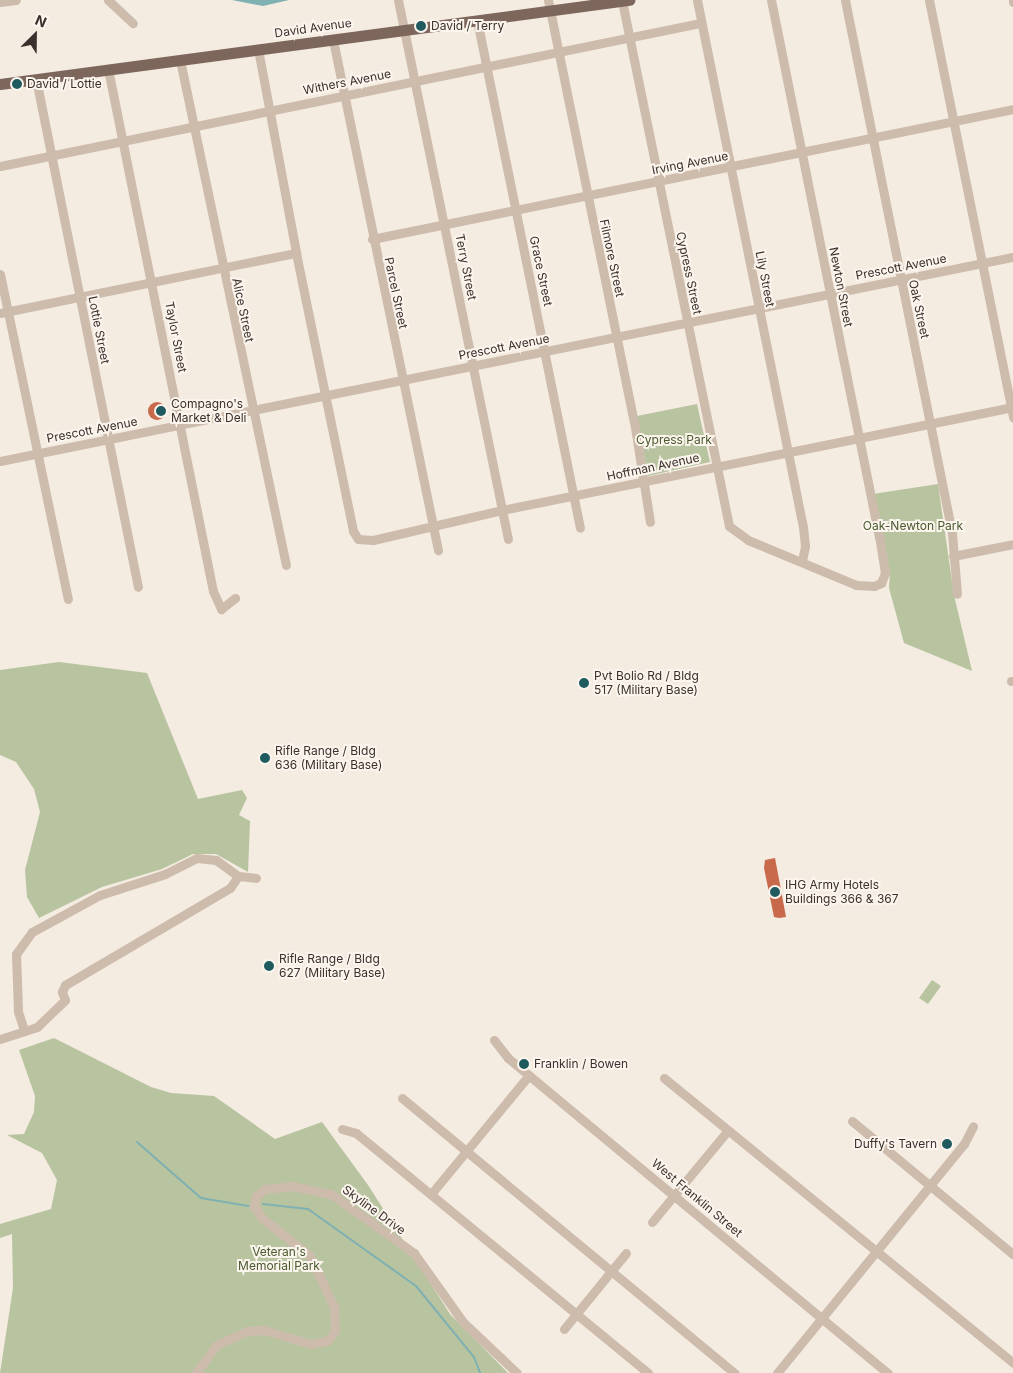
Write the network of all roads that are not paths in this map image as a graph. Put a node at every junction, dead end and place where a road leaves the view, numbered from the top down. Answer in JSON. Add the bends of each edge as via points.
{"nodes":[{"id":1,"x":16,"y":0,"type":"edge"},
{"id":2,"x":108,"y":0,"type":"edge"},
{"id":3,"x":398,"y":0,"type":"edge"},
{"id":4,"x":626,"y":0,"type":"edge"},
{"id":5,"x":696,"y":0,"type":"edge"},
{"id":6,"x":770,"y":0,"type":"edge"},
{"id":7,"x":845,"y":0,"type":"edge"},
{"id":8,"x":929,"y":0,"type":"edge"},
{"id":9,"x":0,"y":2,"type":"edge"},
{"id":10,"x":549,"y":5,"type":"edge"},
{"id":11,"x":477,"y":20,"type":"junction"},
{"id":12,"x":133,"y":23,"type":"dead end"},
{"id":13,"x":700,"y":23,"type":"junction"},
{"id":14,"x":404,"y":29,"type":"junction"},
{"id":15,"x":629,"y":37,"type":"junction"},
{"id":16,"x":333,"y":40,"type":"junction"},
{"id":17,"x":258,"y":49,"type":"junction"},
{"id":18,"x":557,"y":52,"type":"junction"},
{"id":19,"x":180,"y":60,"type":"junction"},
{"id":20,"x":486,"y":66,"type":"junction"},
{"id":21,"x":108,"y":69,"type":"junction"},
{"id":22,"x":36,"y":79,"type":"junction"},
{"id":23,"x":414,"y":81,"type":"junction"},
{"id":24,"x":0,"y":84,"type":"edge"},
{"id":25,"x":343,"y":96,"type":"junction"},
{"id":26,"x":1013,"y":109,"type":"edge"},
{"id":27,"x":268,"y":110,"type":"junction"},
{"id":28,"x":953,"y":121,"type":"junction"},
{"id":29,"x":193,"y":126,"type":"junction"},
{"id":30,"x":872,"y":137,"type":"junction"},
{"id":31,"x":122,"y":138,"type":"junction"},
{"id":32,"x":801,"y":151,"type":"junction"},
{"id":33,"x":49,"y":156,"type":"junction"},
{"id":34,"x":0,"y":166,"type":"edge"},
{"id":35,"x":730,"y":168,"type":"junction"},
{"id":36,"x":657,"y":182,"type":"junction"},
{"id":37,"x":587,"y":196,"type":"junction"},
{"id":38,"x":515,"y":209,"type":"junction"},
{"id":39,"x":445,"y":224,"type":"junction"},
{"id":40,"x":372,"y":239,"type":"junction"},
{"id":41,"x":296,"y":253,"type":"junction"},
{"id":42,"x":1013,"y":256,"type":"edge"},
{"id":43,"x":982,"y":263,"type":"junction"},
{"id":44,"x":222,"y":269,"type":"junction"},
{"id":45,"x":0,"y":274,"type":"edge"},
{"id":46,"x":900,"y":280,"type":"junction"},
{"id":47,"x":153,"y":282,"type":"junction"},
{"id":48,"x":830,"y":294,"type":"junction"},
{"id":49,"x":80,"y":297,"type":"junction"},
{"id":50,"x":759,"y":309,"type":"junction"},
{"id":51,"x":4,"y":312,"type":"edge"},
{"id":52,"x":687,"y":323,"type":"junction"},
{"id":53,"x":616,"y":338,"type":"junction"},
{"id":54,"x":545,"y":351,"type":"junction"},
{"id":55,"x":473,"y":366,"type":"junction"},
{"id":56,"x":402,"y":380,"type":"junction"},
{"id":57,"x":326,"y":396,"type":"junction"},
{"id":58,"x":1012,"y":407,"type":"edge"},
{"id":59,"x":251,"y":410,"type":"junction"},
{"id":60,"x":1013,"y":418,"type":"edge"},
{"id":61,"x":930,"y":424,"type":"junction"},
{"id":62,"x":180,"y":425,"type":"junction"},
{"id":63,"x":858,"y":438,"type":"junction"},
{"id":64,"x":108,"y":439,"type":"junction"},
{"id":65,"x":787,"y":452,"type":"junction"},
{"id":66,"x":36,"y":454,"type":"junction"},
{"id":67,"x":0,"y":461,"type":"edge"},
{"id":68,"x":716,"y":466,"type":"junction"},
{"id":69,"x":644,"y":483,"type":"junction"},
{"id":70,"x":573,"y":497,"type":"junction"},
{"id":71,"x":502,"y":510,"type":"junction"},
{"id":72,"x":650,"y":522,"type":"dead end"},
{"id":73,"x":433,"y":525,"type":"junction"},
{"id":74,"x":580,"y":528,"type":"dead end"},
{"id":75,"x":508,"y":539,"type":"dead end"},
{"id":76,"x":1013,"y":544,"type":"edge"},
{"id":77,"x":438,"y":550,"type":"dead end"},
{"id":78,"x":953,"y":556,"type":"junction"},
{"id":79,"x":802,"y":562,"type":"junction"},
{"id":80,"x":286,"y":566,"type":"dead end"},
{"id":81,"x":884,"y":579,"type":"joint"},
{"id":82,"x":138,"y":587,"type":"dead end"},
{"id":83,"x":957,"y":594,"type":"dead end"},
{"id":84,"x":235,"y":598,"type":"dead end"},
{"id":85,"x":68,"y":600,"type":"dead end"},
{"id":86,"x":238,"y":876,"type":"junction"},
{"id":87,"x":256,"y":878,"type":"dead end"},
{"id":88,"x":24,"y":1030,"type":"junction"},
{"id":89,"x":0,"y":1039,"type":"edge"},
{"id":90,"x":494,"y":1040,"type":"dead end"},
{"id":91,"x":529,"y":1075,"type":"junction"},
{"id":92,"x":664,"y":1078,"type":"dead end"},
{"id":93,"x":402,"y":1098,"type":"dead end"},
{"id":94,"x":852,"y":1121,"type":"dead end"},
{"id":95,"x":973,"y":1126,"type":"dead end"},
{"id":96,"x":342,"y":1129,"type":"dead end"},
{"id":97,"x":728,"y":1130,"type":"junction"},
{"id":98,"x":466,"y":1151,"type":"junction"},
{"id":99,"x":930,"y":1185,"type":"junction"},
{"id":100,"x":431,"y":1194,"type":"junction"},
{"id":101,"x":673,"y":1195,"type":"junction"},
{"id":102,"x":652,"y":1222,"type":"dead end"},
{"id":103,"x":877,"y":1251,"type":"junction"},
{"id":104,"x":626,"y":1253,"type":"dead end"},
{"id":105,"x":1013,"y":1254,"type":"edge"},
{"id":106,"x":612,"y":1271,"type":"junction"},
{"id":107,"x":576,"y":1315,"type":"junction"},
{"id":108,"x":822,"y":1318,"type":"junction"},
{"id":109,"x":564,"y":1329,"type":"dead end"},
{"id":110,"x":1013,"y":1363,"type":"edge"},
{"id":111,"x":196,"y":1373,"type":"edge"},
{"id":112,"x":517,"y":1373,"type":"edge"},
{"id":113,"x":648,"y":1373,"type":"edge"},
{"id":114,"x":735,"y":1373,"type":"edge"},
{"id":115,"x":777,"y":1373,"type":"edge"},
{"id":116,"x":888,"y":1373,"type":"edge"}],
"edges":[{"from":1,"to":9,"type":"street"},
{"from":2,"to":12,"type":"street"},
{"from":3,"to":14,"type":"street","name":"Terry Street"},
{"from":4,"to":10,"type":"main road","name":"David Avenue"},
{"from":4,"to":15,"type":"street","name":"Cypress Street"},
{"from":5,"to":13,"type":"street","name":"Lily Street"},
{"from":6,"to":32,"type":"street","name":"Newton Street"},
{"from":7,"to":30,"type":"street","name":"Oak Street"},
{"from":8,"to":28,"type":"street"},
{"from":10,"to":11,"type":"main road","name":"David Avenue"},
{"from":10,"to":18,"type":"street","name":"Filmore Street"},
{"from":11,"to":14,"type":"main road","name":"David Avenue"},
{"from":11,"to":20,"type":"street","name":"Grace Street"},
{"from":13,"to":15,"type":"street","name":"Withers Avenue"},
{"from":13,"to":35,"type":"street","name":"Lily Street"},
{"from":14,"to":16,"type":"main road","name":"David Avenue"},
{"from":14,"to":23,"type":"street","name":"Terry Street"},
{"from":15,"to":18,"type":"street","name":"Withers Avenue"},
{"from":15,"to":36,"type":"street","name":"Cypress Street"},
{"from":16,"to":17,"type":"main road","name":"David Avenue"},
{"from":16,"to":25,"type":"street","name":"Parcel Street"},
{"from":17,"to":19,"type":"main road","name":"David Avenue"},
{"from":17,"to":27,"type":"street"},
{"from":18,"to":20,"type":"street","name":"Withers Avenue"},
{"from":18,"to":37,"type":"street","name":"Filmore Street"},
{"from":19,"to":21,"type":"main road","name":"David Avenue"},
{"from":19,"to":29,"type":"street","name":"Alice Street"},
{"from":20,"to":23,"type":"street","name":"Withers Avenue"},
{"from":20,"to":38,"type":"street","name":"Grace Street"},
{"from":21,"to":22,"type":"main road","name":"David Avenue"},
{"from":21,"to":31,"type":"street","name":"Taylor Street"},
{"from":22,"to":24,"type":"main road","name":"David Avenue"},
{"from":22,"to":33,"type":"street","name":"Lottie Street"},
{"from":23,"to":25,"type":"street","name":"Withers Avenue"},
{"from":23,"to":39,"type":"street","name":"Terry Street"},
{"from":25,"to":27,"type":"street","name":"Withers Avenue"},
{"from":25,"to":40,"type":"street","name":"Parcel Street"},
{"from":26,"to":28,"type":"street","name":"Irving Avenue"},
{"from":27,"to":29,"type":"street","name":"Withers Avenue"},
{"from":27,"to":41,"type":"street"},
{"from":28,"to":30,"type":"street","name":"Irving Avenue"},
{"from":28,"to":43,"type":"street"},
{"from":29,"to":31,"type":"street","name":"Withers Avenue"},
{"from":29,"to":44,"type":"street","name":"Alice Street"},
{"from":30,"to":32,"type":"street","name":"Irving Avenue"},
{"from":30,"to":46,"type":"street","name":"Oak Street"},
{"from":31,"to":33,"type":"street","name":"Withers Avenue"},
{"from":31,"to":47,"type":"street","name":"Taylor Street"},
{"from":32,"to":35,"type":"street","name":"Irving Avenue"},
{"from":32,"to":48,"type":"street","name":"Newton Street"},
{"from":33,"to":34,"type":"street","name":"Withers Avenue"},
{"from":33,"to":49,"type":"street","name":"Lottie Street"},
{"from":35,"to":36,"type":"street","name":"Irving Avenue"},
{"from":35,"to":50,"type":"street","name":"Lily Street"},
{"from":36,"to":37,"type":"street","name":"Irving Avenue"},
{"from":36,"to":52,"type":"street","name":"Cypress Street"},
{"from":37,"to":38,"type":"street","name":"Irving Avenue"},
{"from":37,"to":53,"type":"street","name":"Filmore Street"},
{"from":38,"to":39,"type":"street","name":"Irving Avenue"},
{"from":38,"to":54,"type":"street","name":"Grace Street"},
{"from":39,"to":40,"type":"street","name":"Irving Avenue"},
{"from":39,"to":55,"type":"street","name":"Terry Street"},
{"from":40,"to":56,"type":"street","name":"Parcel Street"},
{"from":41,"to":44,"type":"street"},
{"from":41,"to":57,"type":"street"},
{"from":42,"to":43,"type":"street","name":"Prescott Avenue"},
{"from":43,"to":46,"type":"street","name":"Prescott Avenue"},
{"from":43,"to":58,"type":"street"},
{"from":44,"to":47,"type":"street"},
{"from":44,"to":59,"type":"street","name":"Alice Street"},
{"from":45,"to":51,"type":"street"},
{"from":46,"to":48,"type":"street","name":"Prescott Avenue"},
{"from":46,"to":61,"type":"street","name":"Oak Street"},
{"from":47,"to":49,"type":"street"},
{"from":47,"to":62,"type":"street","name":"Taylor Street"},
{"from":48,"to":50,"type":"street","name":"Prescott Avenue"},
{"from":48,"to":63,"type":"street","name":"Newton Street"},
{"from":49,"to":51,"type":"street"},
{"from":49,"to":64,"type":"street","name":"Lottie Street"},
{"from":50,"to":52,"type":"street","name":"Prescott Avenue"},
{"from":50,"to":65,"type":"street","name":"Lily Street"},
{"from":51,"to":66,"type":"street"},
{"from":52,"to":53,"type":"street","name":"Prescott Avenue"},
{"from":52,"to":68,"type":"street","name":"Cypress Street"},
{"from":53,"to":54,"type":"street","name":"Prescott Avenue"},
{"from":53,"to":69,"type":"street","name":"Filmore Street"},
{"from":54,"to":55,"type":"street","name":"Prescott Avenue"},
{"from":54,"to":70,"type":"street","name":"Grace Street"},
{"from":55,"to":56,"type":"street","name":"Prescott Avenue"},
{"from":55,"to":71,"type":"street","name":"Terry Street"},
{"from":56,"to":57,"type":"street","name":"Prescott Avenue"},
{"from":56,"to":73,"type":"street","name":"Parcel Street"},
{"from":57,"to":59,"type":"street","name":"Prescott Avenue"},
{"from":57,"to":73,"type":"street","name":"Hoffman Avenue","via":[[353,531],[358,539],[373,540]]},
{"from":58,"to":60,"type":"street"},
{"from":58,"to":61,"type":"street","name":"Hoffman Avenue"},
{"from":59,"to":62,"type":"street","name":"Prescott Avenue"},
{"from":59,"to":80,"type":"street","name":"Alice Street"},
{"from":61,"to":63,"type":"street","name":"Hoffman Avenue"},
{"from":61,"to":78,"type":"street","name":"Oak Street"},
{"from":62,"to":64,"type":"street","name":"Prescott Avenue"},
{"from":62,"to":84,"type":"street","name":"Taylor Street","via":[[207,564],[222,609]]},
{"from":63,"to":65,"type":"street","name":"Hoffman Avenue"},
{"from":63,"to":81,"type":"street","name":"Newton Street"},
{"from":64,"to":66,"type":"street","name":"Prescott Avenue"},
{"from":64,"to":82,"type":"street","name":"Lottie Street"},
{"from":65,"to":68,"type":"street","name":"Hoffman Avenue"},
{"from":65,"to":79,"type":"street","name":"Lily Street","via":[[803,527]]},
{"from":66,"to":67,"type":"street","name":"Prescott Avenue"},
{"from":66,"to":85,"type":"street"},
{"from":68,"to":69,"type":"street","name":"Hoffman Avenue"},
{"from":68,"to":79,"type":"street","name":"Cypress Street","via":[[729,526],[748,540]]},
{"from":69,"to":70,"type":"street","name":"Hoffman Avenue"},
{"from":69,"to":72,"type":"street","name":"Filmore Street"},
{"from":70,"to":71,"type":"street","name":"Hoffman Avenue"},
{"from":70,"to":74,"type":"street","name":"Grace Street"},
{"from":71,"to":73,"type":"street","name":"Hoffman Avenue"},
{"from":71,"to":75,"type":"street","name":"Terry Street"},
{"from":73,"to":77,"type":"street","name":"Parcel Street"},
{"from":76,"to":78,"type":"street"},
{"from":78,"to":83,"type":"street","name":"Oak Street"},
{"from":79,"to":81,"type":"street","name":"Cypress Street","via":[[866,587],[878,585]]},
{"from":86,"to":87,"type":"street"},
{"from":86,"to":88,"type":"street","via":[[230,888],[65,985],[65,1000],[37,1027]]},
{"from":86,"to":88,"type":"street","via":[[216,860],[197,858],[165,874],[100,895],[32,932],[16,954],[18,1011]]},
{"from":88,"to":89,"type":"street"},
{"from":90,"to":91,"type":"street","name":"West Franklin Street"},
{"from":91,"to":98,"type":"street"},
{"from":91,"to":101,"type":"street","name":"West Franklin Street"},
{"from":92,"to":97,"type":"street"},
{"from":93,"to":98,"type":"street"},
{"from":94,"to":99,"type":"street"},
{"from":95,"to":99,"type":"street"},
{"from":96,"to":100,"type":"street","via":[[356,1133]]},
{"from":97,"to":101,"type":"street"},
{"from":97,"to":103,"type":"street","via":[[800,1193],[820,1204]]},
{"from":98,"to":100,"type":"street"},
{"from":98,"to":106,"type":"street"},
{"from":99,"to":103,"type":"street"},
{"from":99,"to":105,"type":"street"},
{"from":100,"to":107,"type":"street"},
{"from":101,"to":102,"type":"street"},
{"from":101,"to":108,"type":"street","name":"West Franklin Street"},
{"from":103,"to":108,"type":"street"},
{"from":103,"to":110,"type":"street"},
{"from":104,"to":106,"type":"street"},
{"from":106,"to":107,"type":"street"},
{"from":106,"to":114,"type":"street"},
{"from":107,"to":109,"type":"street"},
{"from":107,"to":113,"type":"street"},
{"from":108,"to":115,"type":"street"},
{"from":108,"to":116,"type":"street","name":"West Franklin Street"},
{"from":111,"to":112,"type":"street","name":"Skyline Drive","via":[[216,1345],[247,1331],[264,1330],[311,1344],[327,1340],[335,1332],[334,1307],[310,1256],[262,1218],[254,1206],[256,1196],[264,1189],[292,1186],[331,1194],[414,1253],[463,1322]]}]}
